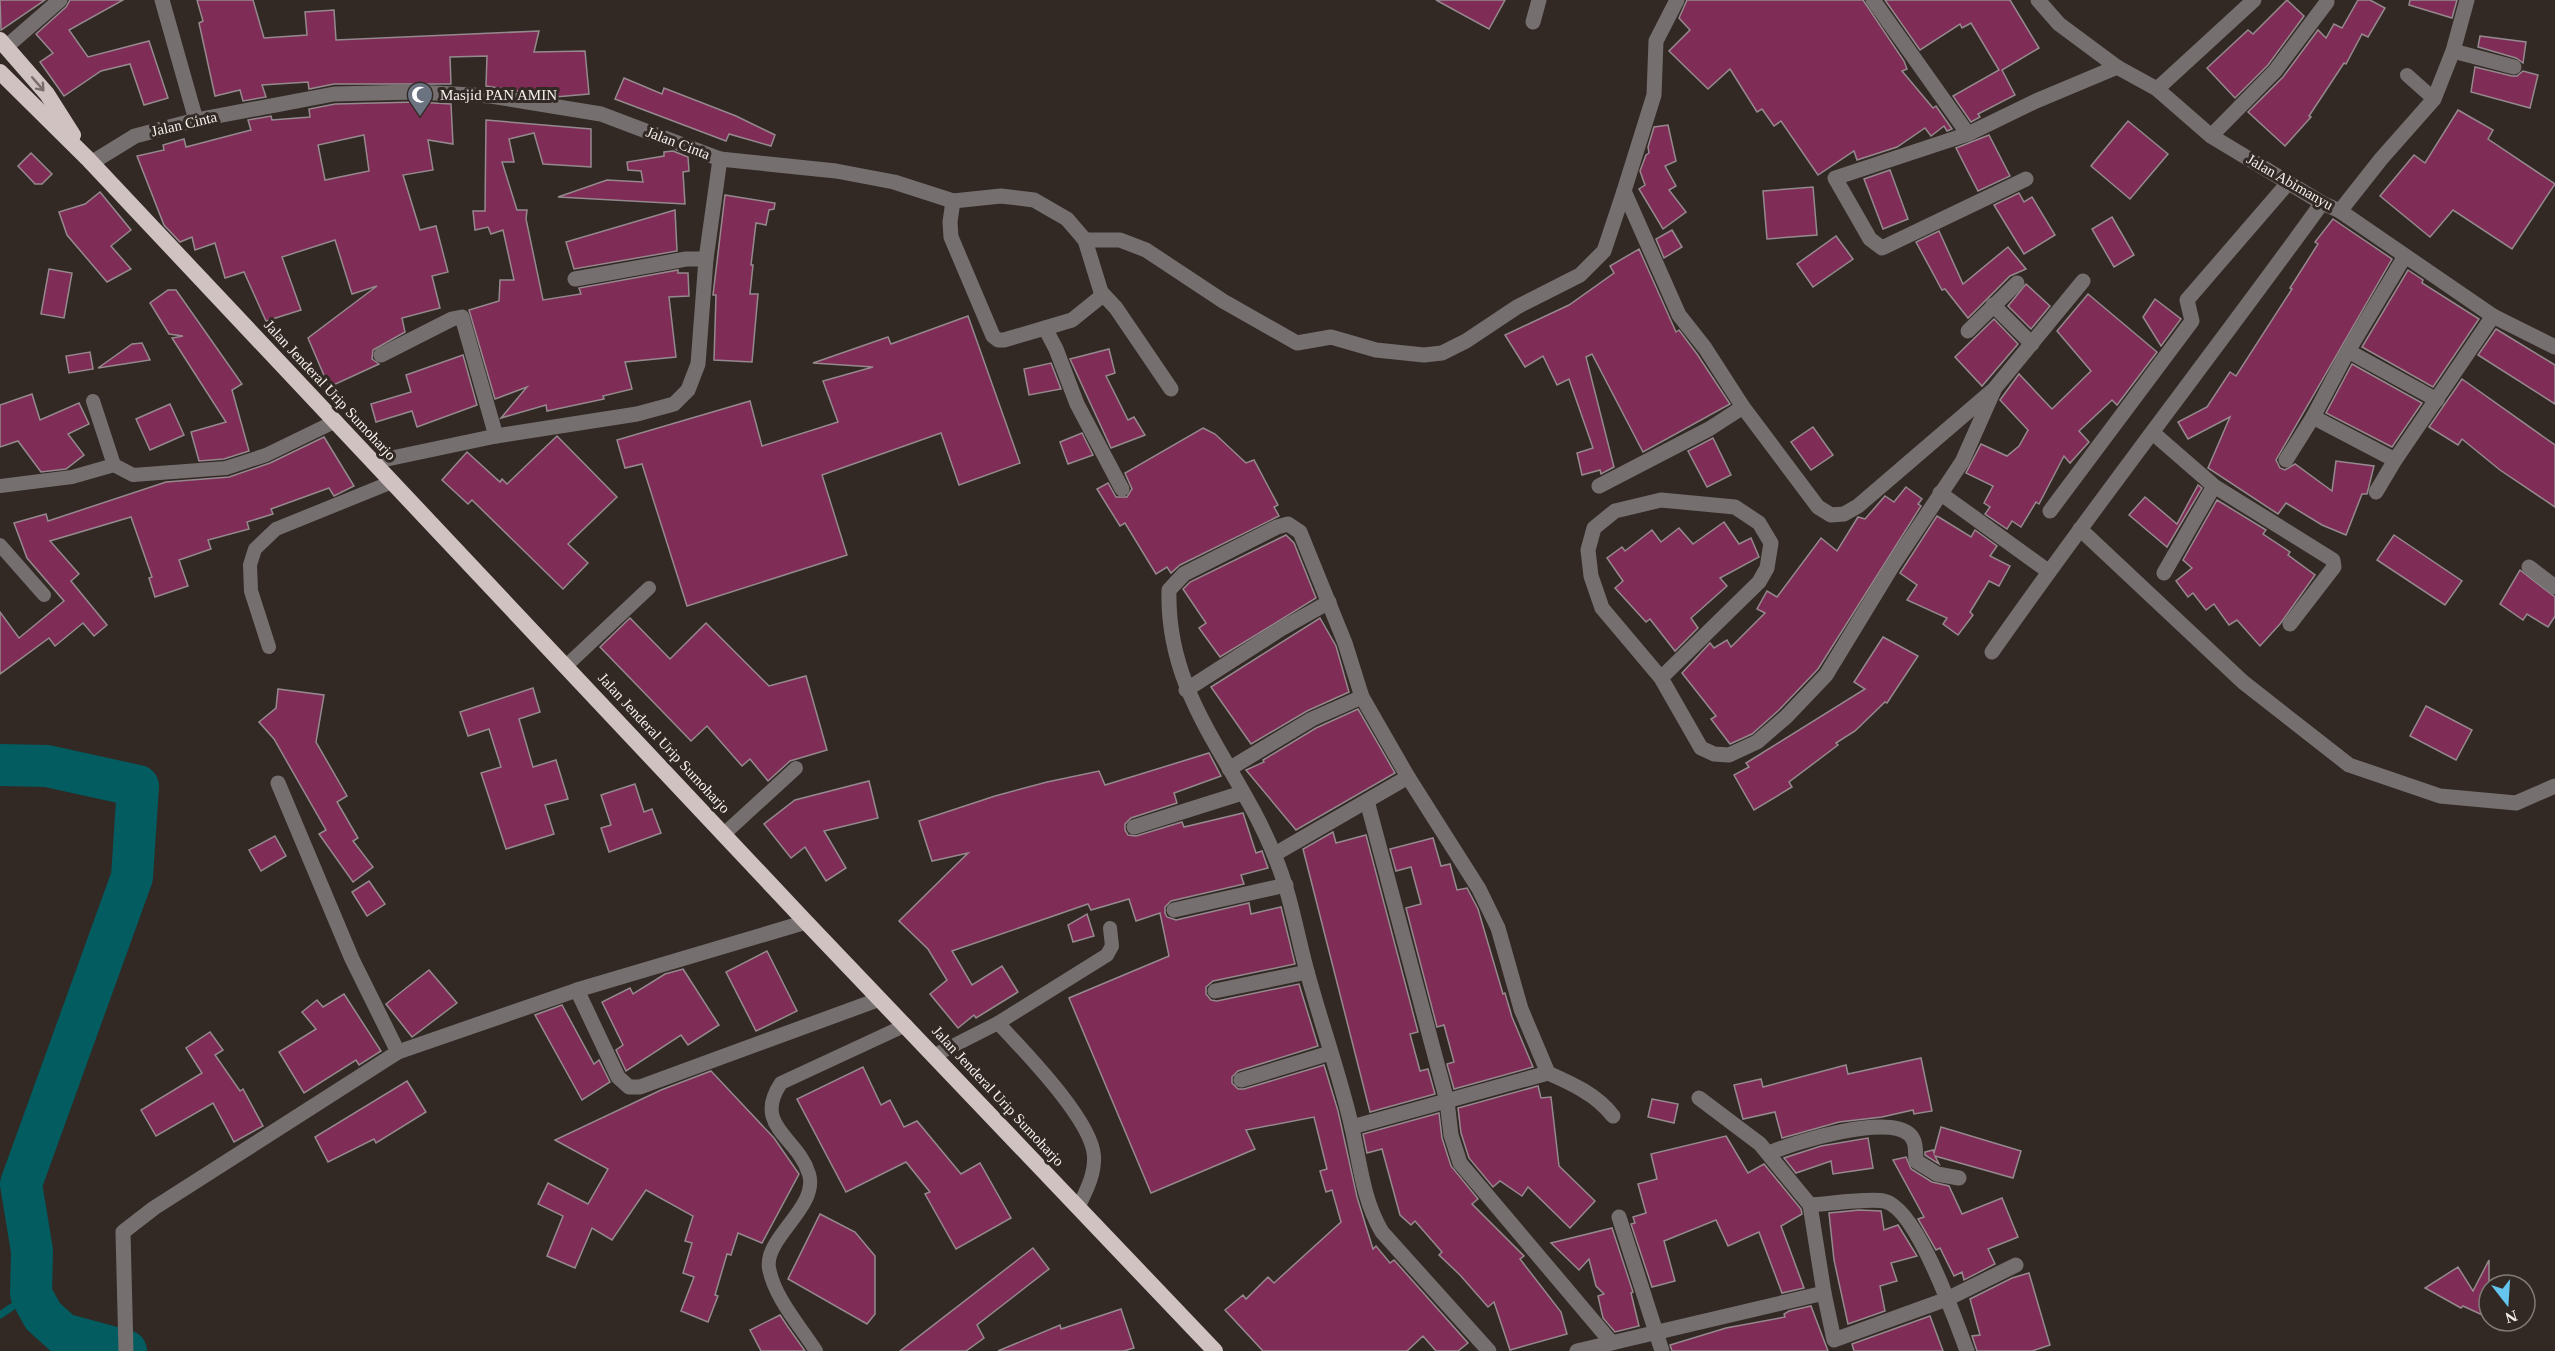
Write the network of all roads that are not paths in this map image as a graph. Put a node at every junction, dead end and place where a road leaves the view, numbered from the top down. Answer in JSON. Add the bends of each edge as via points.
{"nodes":[{"id":1,"x":60,"y":0,"type":"edge"},
{"id":2,"x":162,"y":0,"type":"edge"},
{"id":3,"x":1539,"y":0,"type":"edge"},
{"id":4,"x":1677,"y":0,"type":"edge"},
{"id":5,"x":1873,"y":0,"type":"edge"},
{"id":6,"x":2038,"y":0,"type":"edge"},
{"id":7,"x":2254,"y":0,"type":"edge"},
{"id":8,"x":2468,"y":0,"type":"edge"},
{"id":9,"x":2327,"y":2,"type":"dead end"},
{"id":10,"x":1533,"y":22,"type":"dead end"},
{"id":11,"x":3,"y":43,"type":"edge"},
{"id":12,"x":2453,"y":51,"type":"junction"},
{"id":13,"x":2514,"y":66,"type":"dead end"},
{"id":14,"x":2117,"y":67,"type":"junction"},
{"id":15,"x":0,"y":72,"type":"edge"},
{"id":16,"x":2407,"y":75,"type":"dead end"},
{"id":17,"x":2157,"y":89,"type":"junction"},
{"id":18,"x":2434,"y":99,"type":"junction"},
{"id":19,"x":196,"y":120,"type":"junction"},
{"id":20,"x":1968,"y":135,"type":"junction"},
{"id":21,"x":2211,"y":136,"type":"junction"},
{"id":22,"x":720,"y":159,"type":"junction"},
{"id":23,"x":89,"y":161,"type":"junction"},
{"id":24,"x":2026,"y":179,"type":"dead end"},
{"id":25,"x":2288,"y":183,"type":"junction"},
{"id":26,"x":1624,"y":191,"type":"junction"},
{"id":27,"x":953,"y":201,"type":"junction"},
{"id":28,"x":2322,"y":203,"type":"junction"},
{"id":29,"x":2340,"y":211,"type":"junction"},
{"id":30,"x":1085,"y":240,"type":"junction"},
{"id":31,"x":2405,"y":256,"type":"junction"},
{"id":32,"x":705,"y":259,"type":"junction"},
{"id":33,"x":575,"y":279,"type":"dead end"},
{"id":34,"x":2083,"y":281,"type":"dead end"},
{"id":35,"x":2017,"y":283,"type":"dead end"},
{"id":36,"x":1103,"y":295,"type":"junction"},
{"id":37,"x":1993,"y":305,"type":"junction"},
{"id":38,"x":2493,"y":316,"type":"junction"},
{"id":39,"x":1045,"y":328,"type":"junction"},
{"id":40,"x":1968,"y":331,"type":"dead end"},
{"id":41,"x":2032,"y":344,"type":"junction"},
{"id":42,"x":2554,"y":345,"type":"edge"},
{"id":43,"x":2348,"y":351,"type":"junction"},
{"id":44,"x":381,"y":356,"type":"dead end"},
{"id":45,"x":1995,"y":388,"type":"junction"},
{"id":46,"x":1172,"y":389,"type":"dead end"},
{"id":47,"x":2437,"y":400,"type":"junction"},
{"id":48,"x":93,"y":401,"type":"dead end"},
{"id":49,"x":1743,"y":407,"type":"junction"},
{"id":50,"x":2313,"y":417,"type":"junction"},
{"id":51,"x":336,"y":421,"type":"junction"},
{"id":52,"x":2153,"y":433,"type":"junction"},
{"id":53,"x":496,"y":436,"type":"junction"},
{"id":54,"x":2286,"y":460,"type":"dead end"},
{"id":55,"x":2395,"y":460,"type":"junction"},
{"id":56,"x":373,"y":462,"type":"junction"},
{"id":57,"x":114,"y":465,"type":"junction"},
{"id":58,"x":392,"y":482,"type":"junction"},
{"id":59,"x":0,"y":486,"type":"edge"},
{"id":60,"x":1599,"y":486,"type":"dead end"},
{"id":61,"x":2214,"y":486,"type":"junction"},
{"id":62,"x":1122,"y":489,"type":"dead end"},
{"id":63,"x":2376,"y":492,"type":"dead end"},
{"id":64,"x":1940,"y":493,"type":"junction"},
{"id":65,"x":2049,"y":511,"type":"dead end"},
{"id":66,"x":2080,"y":529,"type":"junction"},
{"id":67,"x":0,"y":545,"type":"edge"},
{"id":68,"x":2529,"y":567,"type":"dead end"},
{"id":69,"x":2048,"y":571,"type":"junction"},
{"id":70,"x":2164,"y":573,"type":"dead end"},
{"id":71,"x":2555,"y":587,"type":"edge"},
{"id":72,"x":649,"y":588,"type":"dead end"},
{"id":73,"x":44,"y":596,"type":"dead end"},
{"id":74,"x":1329,"y":602,"type":"junction"},
{"id":75,"x":2290,"y":624,"type":"dead end"},
{"id":76,"x":269,"y":648,"type":"dead end"},
{"id":77,"x":1992,"y":652,"type":"dead end"},
{"id":78,"x":566,"y":666,"type":"junction"},
{"id":79,"x":1661,"y":678,"type":"junction"},
{"id":80,"x":1186,"y":690,"type":"junction"},
{"id":81,"x":1362,"y":697,"type":"junction"},
{"id":82,"x":796,"y":768,"type":"dead end"},
{"id":83,"x":1229,"y":769,"type":"junction"},
{"id":84,"x":1408,"y":777,"type":"junction"},
{"id":85,"x":278,"y":783,"type":"dead end"},
{"id":86,"x":2555,"y":786,"type":"edge"},
{"id":87,"x":1242,"y":793,"type":"junction"},
{"id":88,"x":1367,"y":801,"type":"junction"},
{"id":89,"x":1134,"y":827,"type":"dead end"},
{"id":90,"x":724,"y":834,"type":"junction"},
{"id":91,"x":1275,"y":854,"type":"junction"},
{"id":92,"x":1286,"y":885,"type":"junction"},
{"id":93,"x":1174,"y":910,"type":"dead end"},
{"id":94,"x":806,"y":922,"type":"junction"},
{"id":95,"x":1110,"y":928,"type":"dead end"},
{"id":96,"x":1307,"y":972,"type":"junction"},
{"id":97,"x":577,"y":990,"type":"junction"},
{"id":98,"x":1215,"y":991,"type":"dead end"},
{"id":99,"x":880,"y":999,"type":"junction"},
{"id":100,"x":998,"y":1023,"type":"junction"},
{"id":101,"x":906,"y":1025,"type":"junction"},
{"id":102,"x":398,"y":1052,"type":"junction"},
{"id":103,"x":1330,"y":1053,"type":"junction"},
{"id":104,"x":933,"y":1056,"type":"junction"},
{"id":105,"x":1548,"y":1073,"type":"junction"},
{"id":106,"x":1241,"y":1080,"type":"dead end"},
{"id":107,"x":1699,"y":1098,"type":"dead end"},
{"id":108,"x":1447,"y":1101,"type":"junction"},
{"id":109,"x":1613,"y":1116,"type":"dead end"},
{"id":110,"x":1352,"y":1127,"type":"junction"},
{"id":111,"x":1769,"y":1153,"type":"junction"},
{"id":112,"x":1959,"y":1178,"type":"dead end"},
{"id":113,"x":1810,"y":1205,"type":"junction"},
{"id":114,"x":1078,"y":1208,"type":"junction"},
{"id":115,"x":1619,"y":1217,"type":"dead end"},
{"id":116,"x":2016,"y":1265,"type":"dead end"},
{"id":117,"x":1824,"y":1293,"type":"junction"},
{"id":118,"x":1947,"y":1299,"type":"junction"},
{"id":119,"x":1656,"y":1333,"type":"junction"},
{"id":120,"x":1612,"y":1343,"type":"junction"},
{"id":121,"x":1835,"y":1346,"type":"edge"},
{"id":122,"x":126,"y":1351,"type":"edge"},
{"id":123,"x":816,"y":1351,"type":"edge"},
{"id":124,"x":1215,"y":1351,"type":"edge"},
{"id":125,"x":1489,"y":1351,"type":"edge"},
{"id":126,"x":1577,"y":1351,"type":"edge"},
{"id":127,"x":1662,"y":1351,"type":"edge"},
{"id":128,"x":1967,"y":1351,"type":"edge"}],
"edges":[{"from":1,"to":11,"type":"street"},
{"from":2,"to":19,"type":"street"},
{"from":3,"to":10,"type":"street"},
{"from":4,"to":26,"type":"street","via":[[1656,41],[1654,95]]},
{"from":5,"to":20,"type":"street"},
{"from":6,"to":14,"type":"street","name":"Jalan Abimanyu","via":[[2059,24]]},
{"from":7,"to":17,"type":"street"},
{"from":8,"to":12,"type":"street"},
{"from":9,"to":21,"type":"street","via":[[2275,71]]},
{"from":11,"to":23,"type":"highway","name":"Jalan Jenderal Urip Sumoharjo","one_way":true,"via":[[47,94]]},
{"from":12,"to":13,"type":"street"},
{"from":12,"to":18,"type":"street"},
{"from":14,"to":17,"type":"street","name":"Jalan Abimanyu"},
{"from":14,"to":20,"type":"street"},
{"from":15,"to":23,"type":"highway","name":"Jalan Jenderal Urip Sumoharjo"},
{"from":16,"to":18,"type":"lane"},
{"from":17,"to":21,"type":"street","name":"Jalan Abimanyu"},
{"from":18,"to":29,"type":"street"},
{"from":19,"to":22,"type":"street","name":"Jalan Cinta","via":[[334,94],[416,92],[490,96],[601,114]]},
{"from":19,"to":23,"type":"street","name":"Jalan Cinta","via":[[135,136]]},
{"from":20,"to":24,"type":"street","via":[[1835,178],[1870,239],[1882,248]]},
{"from":21,"to":25,"type":"street","name":"Jalan Abimanyu"},
{"from":22,"to":27,"type":"street","via":[[836,171],[894,182]]},
{"from":22,"to":32,"type":"street","name":"Jalan Cinta"},
{"from":23,"to":51,"type":"highway","name":"Jalan Jenderal Urip Sumoharjo"},
{"from":25,"to":28,"type":"street","name":"Jalan Abimanyu"},
{"from":25,"to":65,"type":"street","via":[[2187,300],[2192,321]]},
{"from":26,"to":30,"type":"street","via":[[1604,251],[1580,275],[1517,307],[1450,349],[1424,355],[1376,350],[1331,337],[1297,343],[1223,301],[1146,250],[1120,240]]},
{"from":26,"to":49,"type":"street","via":[[1679,315]]},
{"from":27,"to":30,"type":"street","via":[[1000,196],[1034,200],[1067,219]]},
{"from":27,"to":39,"type":"street","via":[[951,237],[993,336],[1004,340]]},
{"from":28,"to":29,"type":"street","name":"Jalan Abimanyu"},
{"from":28,"to":52,"type":"street"},
{"from":29,"to":31,"type":"street","name":"Jalan Abimanyu"},
{"from":30,"to":36,"type":"street"},
{"from":31,"to":38,"type":"street","name":"Jalan Abimanyu"},
{"from":31,"to":43,"type":"street"},
{"from":32,"to":33,"type":"street"},
{"from":32,"to":53,"type":"street","name":"Jalan Cinta","via":[[698,364],[688,390],[674,404],[637,414]]},
{"from":34,"to":41,"type":"street"},
{"from":35,"to":37,"type":"street"},
{"from":36,"to":39,"type":"street","via":[[1072,320]]},
{"from":36,"to":46,"type":"street"},
{"from":37,"to":40,"type":"street"},
{"from":37,"to":41,"type":"street"},
{"from":38,"to":42,"type":"street","name":"Jalan Abimanyu"},
{"from":38,"to":47,"type":"street"},
{"from":39,"to":62,"type":"street","via":[[1077,404]]},
{"from":41,"to":45,"type":"street"},
{"from":43,"to":47,"type":"street"},
{"from":43,"to":50,"type":"street"},
{"from":44,"to":53,"type":"street","via":[[457,316],[462,317]]},
{"from":45,"to":49,"type":"street","via":[[1858,506],[1844,514],[1831,515],[1818,507]]},
{"from":45,"to":64,"type":"street","via":[[1962,462]]},
{"from":47,"to":55,"type":"street"},
{"from":48,"to":57,"type":"lane"},
{"from":49,"to":60,"type":"street"},
{"from":50,"to":54,"type":"street"},
{"from":50,"to":55,"type":"street"},
{"from":51,"to":56,"type":"highway","name":"Jalan Jenderal Urip Sumoharjo"},
{"from":51,"to":57,"type":"lane","via":[[266,455],[226,468],[133,475]]},
{"from":52,"to":61,"type":"street"},
{"from":52,"to":66,"type":"street"},
{"from":53,"to":56,"type":"street","name":"Jalan Cinta"},
{"from":55,"to":63,"type":"street"},
{"from":56,"to":58,"type":"highway","name":"Jalan Jenderal Urip Sumoharjo"},
{"from":57,"to":59,"type":"lane","via":[[72,477]]},
{"from":58,"to":76,"type":"lane","via":[[276,529],[255,549],[250,565],[251,591]]},
{"from":58,"to":78,"type":"highway","name":"Jalan Jenderal Urip Sumoharjo"},
{"from":61,"to":70,"type":"street"},
{"from":61,"to":75,"type":"street","via":[[2333,560],[2334,567]]},
{"from":64,"to":69,"type":"street"},
{"from":64,"to":79,"type":"street","via":[[1826,675],[1756,742],[1729,755],[1701,748]]},
{"from":66,"to":69,"type":"street"},
{"from":66,"to":86,"type":"street","via":[[2243,682],[2349,765],[2440,796],[2516,803]]},
{"from":67,"to":73,"type":"lane"},
{"from":68,"to":71,"type":"street"},
{"from":69,"to":77,"type":"street"},
{"from":72,"to":78,"type":"lane"},
{"from":74,"to":80,"type":"street"},
{"from":74,"to":80,"type":"street","via":[[1300,532],[1288,524],[1184,574],[1168,590],[1168,606]]},
{"from":74,"to":81,"type":"street"},
{"from":78,"to":90,"type":"highway","name":"Jalan Jenderal Urip Sumoharjo"},
{"from":79,"to":79,"type":"street","via":[[1602,608],[1591,576],[1588,550],[1594,528],[1615,510],[1661,500],[1736,507],[1760,523],[1772,543],[1767,568],[1759,582]]},
{"from":80,"to":83,"type":"street"},
{"from":81,"to":83,"type":"street","via":[[1312,719]]},
{"from":81,"to":84,"type":"street"},
{"from":82,"to":90,"type":"lane"},
{"from":83,"to":87,"type":"street"},
{"from":84,"to":88,"type":"street"},
{"from":84,"to":105,"type":"street","via":[[1479,890],[1498,928],[1521,1009]]},
{"from":85,"to":102,"type":"street","via":[[352,959]]},
{"from":87,"to":89,"type":"street"},
{"from":87,"to":91,"type":"street"},
{"from":88,"to":91,"type":"street"},
{"from":88,"to":108,"type":"street"},
{"from":90,"to":94,"type":"highway","name":"Jalan Jenderal Urip Sumoharjo"},
{"from":91,"to":92,"type":"street"},
{"from":92,"to":93,"type":"street"},
{"from":92,"to":96,"type":"street"},
{"from":94,"to":97,"type":"street"},
{"from":94,"to":99,"type":"highway","name":"Jalan Jenderal Urip Sumoharjo"},
{"from":95,"to":100,"type":"lane","via":[[1112,946],[1107,955]]},
{"from":96,"to":98,"type":"street"},
{"from":96,"to":103,"type":"street"},
{"from":97,"to":99,"type":"street","via":[[618,1077],[629,1087],[640,1087]]},
{"from":97,"to":102,"type":"street"},
{"from":99,"to":101,"type":"highway","name":"Jalan Jenderal Urip Sumoharjo"},
{"from":100,"to":104,"type":"lane"},
{"from":100,"to":114,"type":"lane","via":[[1038,1066],[1085,1129],[1094,1154],[1092,1178]]},
{"from":101,"to":104,"type":"highway","name":"Jalan Jenderal Urip Sumoharjo"},
{"from":101,"to":123,"type":"lane","via":[[781,1083],[772,1096],[770,1112],[809,1174],[810,1191],[768,1265],[773,1283]]},
{"from":102,"to":122,"type":"street","via":[[154,1208],[123,1232]]},
{"from":103,"to":106,"type":"street"},
{"from":103,"to":110,"type":"street"},
{"from":104,"to":114,"type":"highway","name":"Jalan Jenderal Urip Sumoharjo"},
{"from":105,"to":108,"type":"street"},
{"from":105,"to":109,"type":"street","via":[[1604,1104]]},
{"from":107,"to":111,"type":"street"},
{"from":108,"to":110,"type":"street"},
{"from":108,"to":120,"type":"street","via":[[1451,1135],[1460,1163]]},
{"from":110,"to":125,"type":"street","via":[[1365,1192],[1382,1232]]},
{"from":111,"to":112,"type":"street","via":[[1796,1141],[1838,1131],[1890,1128],[1908,1132],[1914,1139],[1916,1161],[1925,1169]]},
{"from":111,"to":113,"type":"street"},
{"from":113,"to":117,"type":"street"},
{"from":113,"to":118,"type":"street","via":[[1884,1201],[1899,1210],[1911,1223]]},
{"from":114,"to":124,"type":"highway","name":"Jalan Jenderal Urip Sumoharjo"},
{"from":115,"to":119,"type":"street"},
{"from":116,"to":118,"type":"street"},
{"from":117,"to":119,"type":"street"},
{"from":117,"to":121,"type":"street"},
{"from":118,"to":121,"type":"street"},
{"from":118,"to":128,"type":"street"},
{"from":119,"to":120,"type":"street"},
{"from":119,"to":127,"type":"street"},
{"from":120,"to":126,"type":"street"}]}
